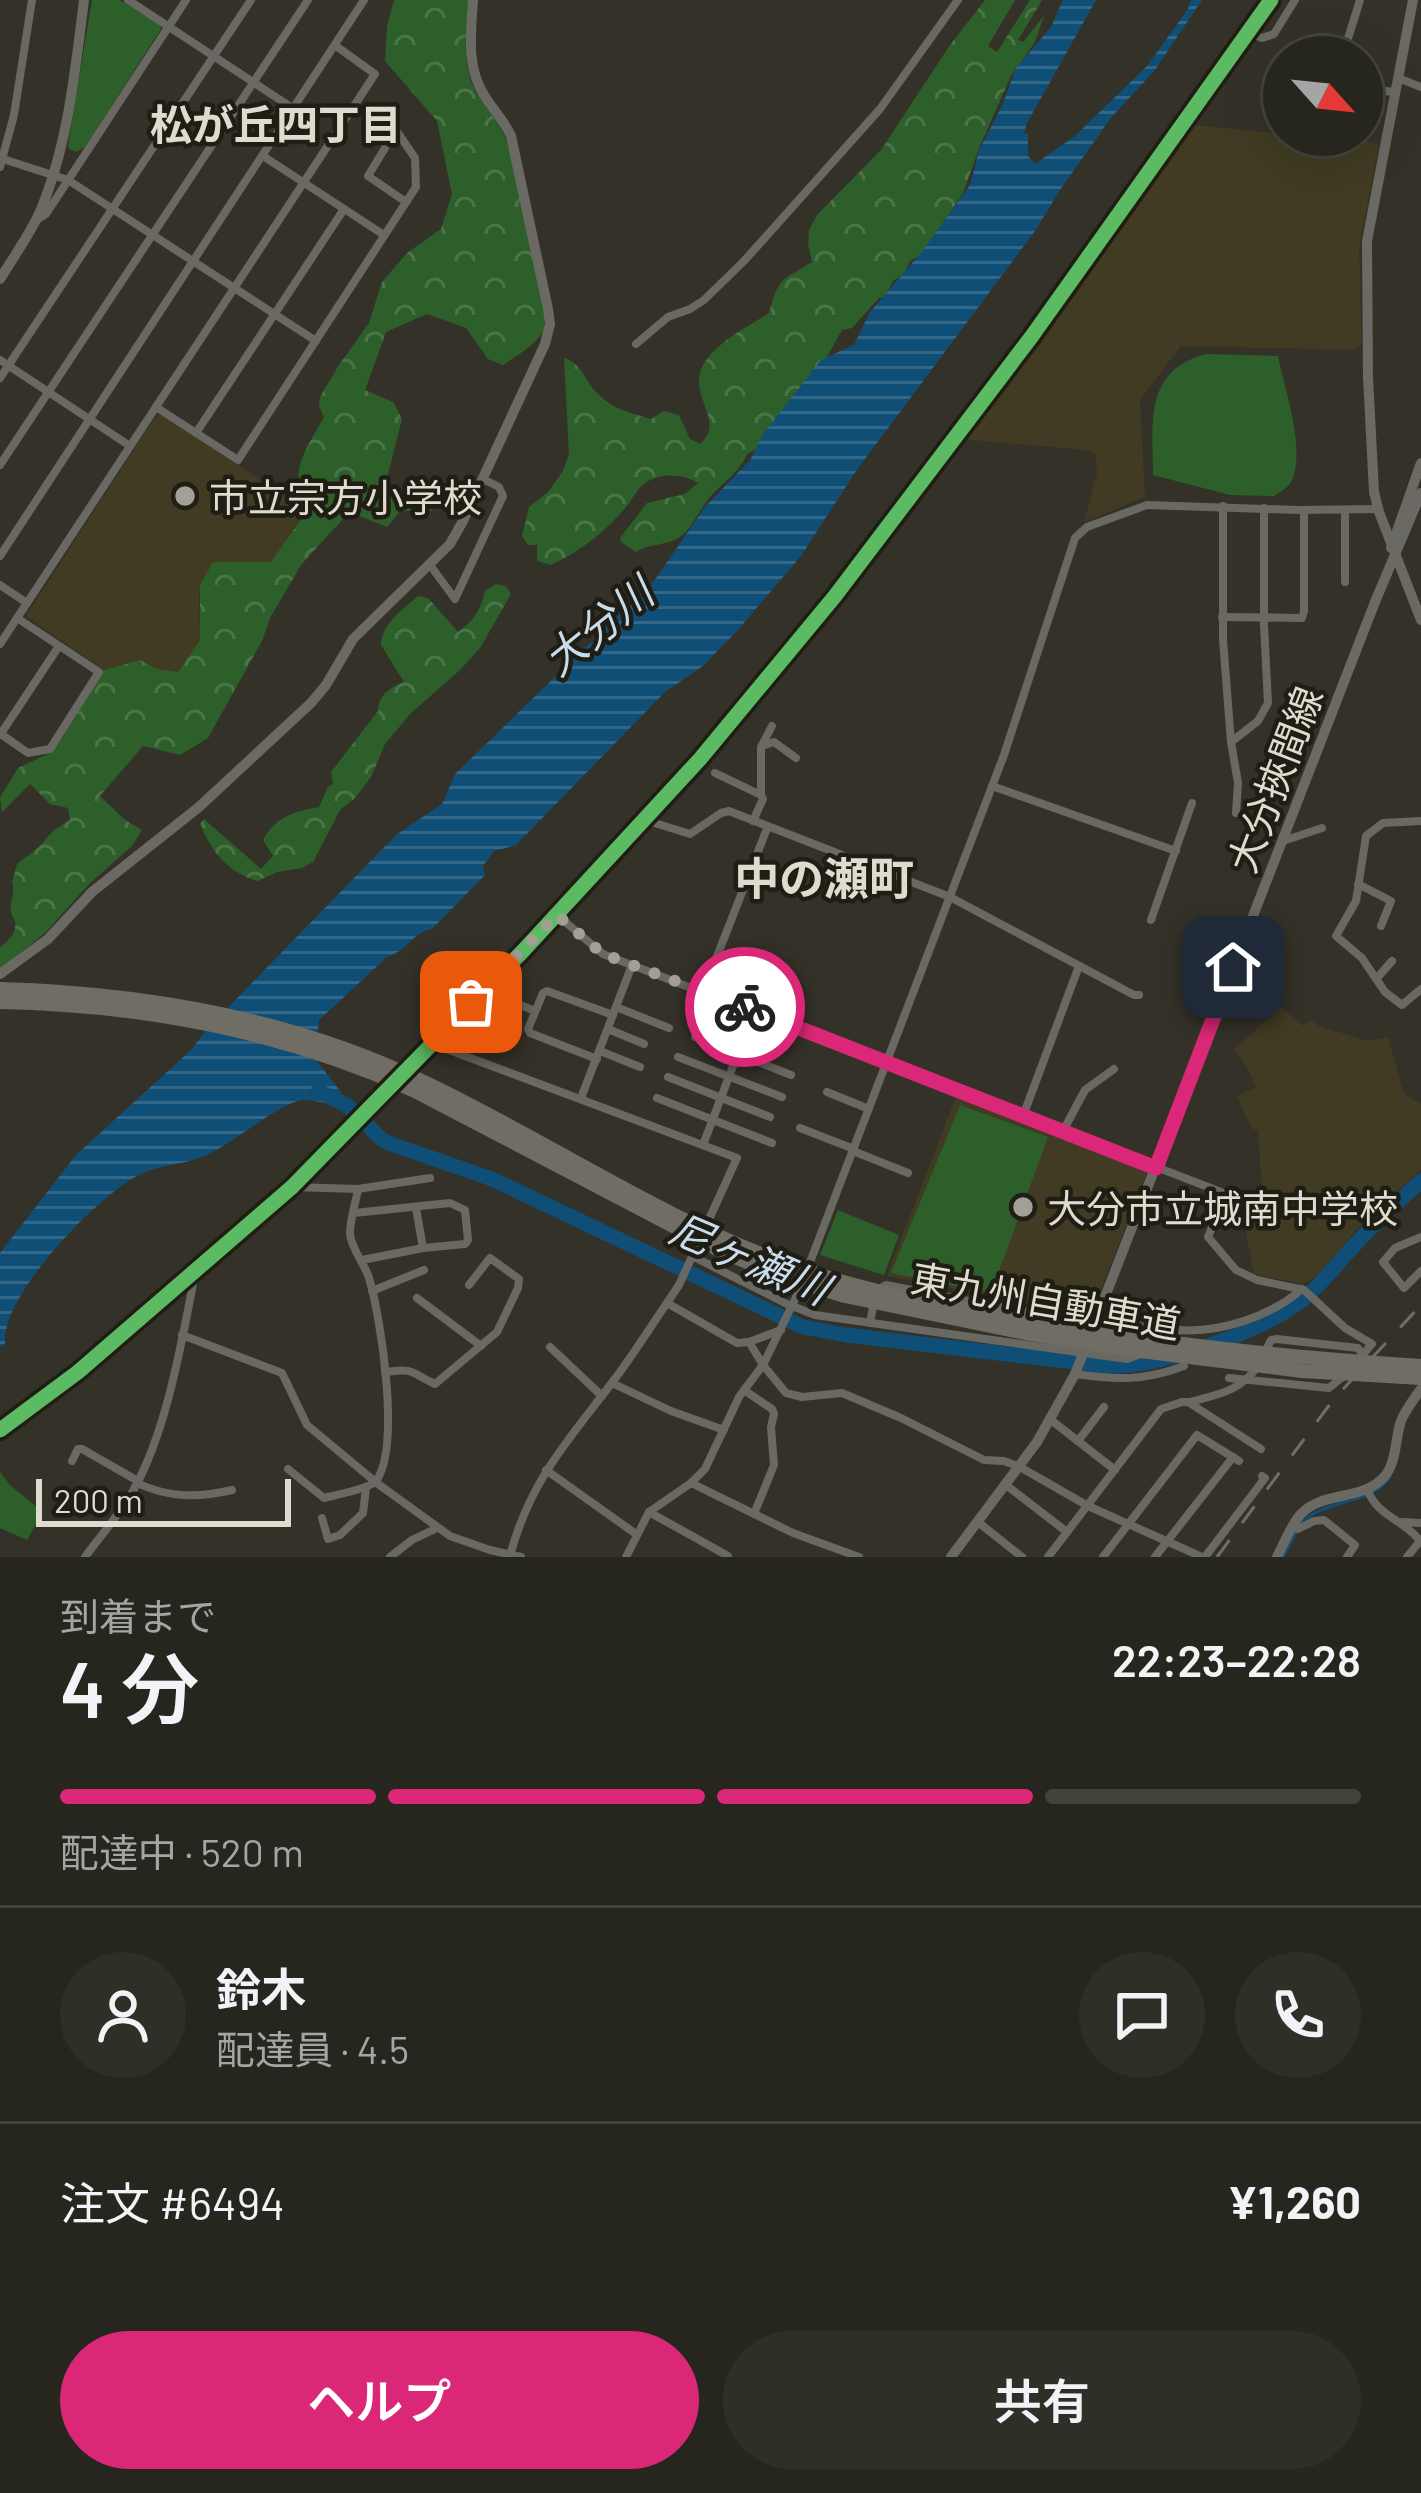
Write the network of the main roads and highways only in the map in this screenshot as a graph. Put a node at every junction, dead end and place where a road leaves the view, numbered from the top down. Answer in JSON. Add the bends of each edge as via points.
{"nodes":[{"id":1,"x":0,"y":989,"type":"edge"},
{"id":2,"x":0,"y":1002,"type":"edge"},
{"id":3,"x":1421,"y":1366,"type":"edge"},
{"id":4,"x":1421,"y":1378,"type":"edge"}],
"edges":[{"from":1,"to":3,"type":"highway","name":"東九州自動車道","bridge":true,"via":[[181,1005],[314,1039],[418,1078],[728,1240],[849,1283],[1127,1337]]},
{"from":2,"to":4,"type":"highway","name":"東九州自動車道","bridge":true,"via":[[84,1005],[223,1026],[368,1070],[646,1214],[844,1297],[1147,1352]]}]}
